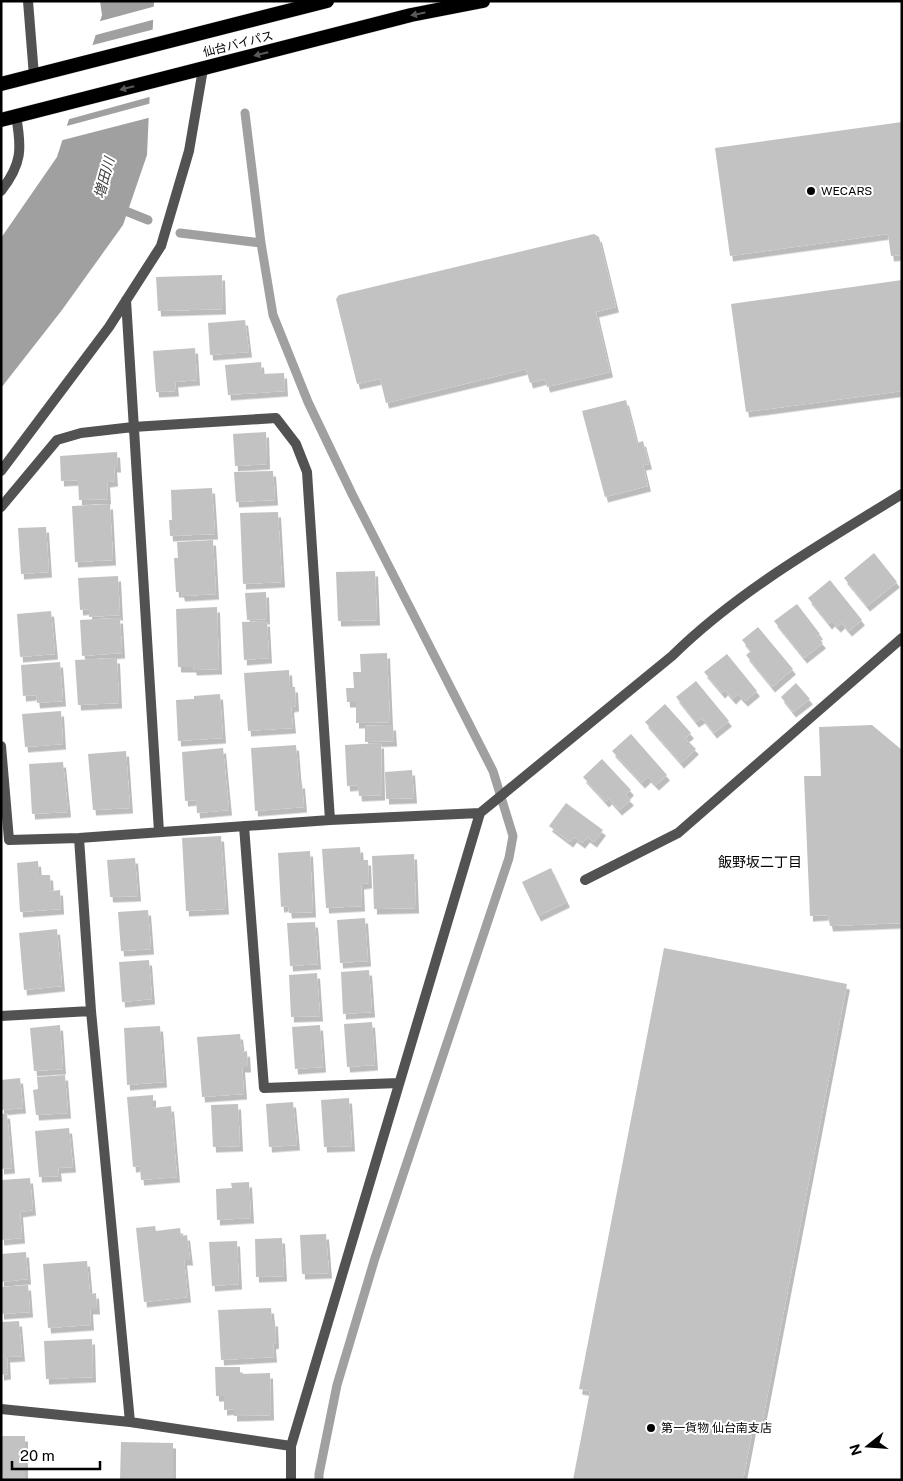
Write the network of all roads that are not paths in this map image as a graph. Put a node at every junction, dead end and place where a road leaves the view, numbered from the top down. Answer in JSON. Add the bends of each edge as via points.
{"nodes":[{"id":1,"x":28,"y":1,"type":"edge"},
{"id":2,"x":327,"y":1,"type":"edge"},
{"id":3,"x":483,"y":1,"type":"edge"},
{"id":4,"x":203,"y":69,"type":"junction"},
{"id":5,"x":34,"y":76,"type":"junction"},
{"id":6,"x":1,"y":84,"type":"edge"},
{"id":7,"x":16,"y":116,"type":"junction"},
{"id":8,"x":1,"y":120,"type":"edge"},
{"id":9,"x":1,"y":191,"type":"edge"},
{"id":10,"x":126,"y":300,"type":"junction"},
{"id":11,"x":133,"y":427,"type":"junction"},
{"id":12,"x":1,"y":471,"type":"edge"},
{"id":13,"x":902,"y":494,"type":"edge"},
{"id":14,"x":1,"y":507,"type":"edge"},
{"id":15,"x":902,"y":638,"type":"edge"},
{"id":16,"x":1,"y":746,"type":"edge"},
{"id":17,"x":480,"y":813,"type":"junction"},
{"id":18,"x":330,"y":820,"type":"junction"},
{"id":19,"x":244,"y":826,"type":"junction"},
{"id":20,"x":159,"y":832,"type":"junction"},
{"id":21,"x":79,"y":838,"type":"junction"},
{"id":22,"x":586,"y":880,"type":"dead end"},
{"id":23,"x":91,"y":1011,"type":"junction"},
{"id":24,"x":1,"y":1016,"type":"edge"},
{"id":25,"x":399,"y":1083,"type":"junction"},
{"id":26,"x":1,"y":1409,"type":"edge"},
{"id":27,"x":130,"y":1422,"type":"junction"},
{"id":28,"x":291,"y":1446,"type":"junction"},
{"id":29,"x":291,"y":1480,"type":"edge"}],
"edges":[{"from":1,"to":5,"type":"street"},
{"from":2,"to":5,"type":"highway","name":"仙台バイパス"},
{"from":3,"to":4,"type":"highway","name":"仙台バイパス","one_way":true,"via":[[411,15]]},
{"from":4,"to":7,"type":"highway","name":"仙台バイパス","one_way":true},
{"from":4,"to":10,"type":"street","via":[[189,151],[161,246]]},
{"from":5,"to":6,"type":"highway","name":"仙台バイパス"},
{"from":7,"to":8,"type":"highway","name":"仙台バイパス"},
{"from":7,"to":9,"type":"street","via":[[19,157],[13,176]]},
{"from":10,"to":11,"type":"street"},
{"from":10,"to":12,"type":"street"},
{"from":11,"to":14,"type":"street","via":[[81,433],[57,440]]},
{"from":11,"to":18,"type":"street","via":[[276,418],[296,444],[307,472]]},
{"from":11,"to":20,"type":"street"},
{"from":13,"to":17,"type":"street","via":[[757,586],[697,631],[672,656]]},
{"from":15,"to":22,"type":"street","via":[[678,832]]},
{"from":16,"to":21,"type":"street","via":[[9,840]]},
{"from":17,"to":18,"type":"street"},
{"from":17,"to":25,"type":"street"},
{"from":18,"to":19,"type":"street"},
{"from":19,"to":20,"type":"street"},
{"from":19,"to":25,"type":"street","via":[[264,1088]]},
{"from":20,"to":21,"type":"street"},
{"from":21,"to":23,"type":"street"},
{"from":23,"to":24,"type":"street"},
{"from":23,"to":27,"type":"street"},
{"from":25,"to":28,"type":"street"},
{"from":26,"to":27,"type":"street"},
{"from":27,"to":28,"type":"street"},
{"from":28,"to":29,"type":"street"}]}
